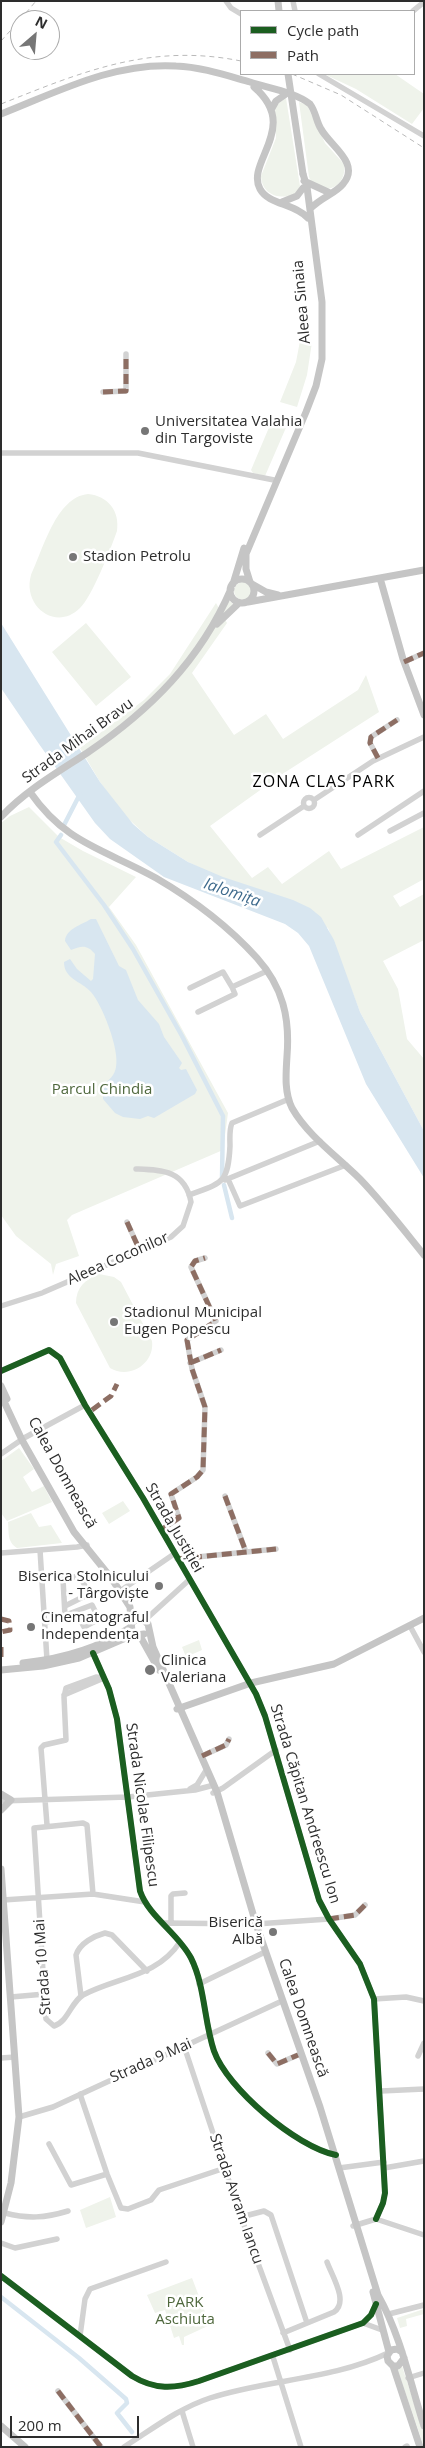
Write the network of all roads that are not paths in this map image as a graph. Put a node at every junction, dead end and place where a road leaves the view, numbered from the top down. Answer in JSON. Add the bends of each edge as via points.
{"nodes":[{"id":1,"x":226,"y":1,"type":"edge"},
{"id":2,"x":424,"y":2,"type":"edge"},
{"id":3,"x":414,"y":10,"type":"edge"},
{"id":4,"x":240,"y":13,"type":"edge"},
{"id":5,"x":288,"y":75,"type":"edge"},
{"id":6,"x":321,"y":75,"type":"edge"},
{"id":7,"x":254,"y":87,"type":"junction"},
{"id":8,"x":269,"y":88,"type":"junction"},
{"id":9,"x":286,"y":94,"type":"junction"},
{"id":10,"x":267,"y":100,"type":"junction"},
{"id":11,"x":272,"y":108,"type":"junction"},
{"id":12,"x":1,"y":114,"type":"edge"},
{"id":13,"x":1,"y":119,"type":"edge"},
{"id":14,"x":424,"y":136,"type":"edge"},
{"id":15,"x":303,"y":181,"type":"junction"},
{"id":16,"x":330,"y":193,"type":"junction"},
{"id":17,"x":281,"y":202,"type":"junction"},
{"id":18,"x":310,"y":210,"type":"junction"},
{"id":19,"x":308,"y":218,"type":"junction"},
{"id":20,"x":126,"y":354,"type":"dead end"},
{"id":21,"x":103,"y":392,"type":"dead end"},
{"id":22,"x":1,"y":453,"type":"edge"},
{"id":23,"x":274,"y":480,"type":"junction"},
{"id":24,"x":424,"y":570,"type":"edge"},
{"id":25,"x":380,"y":578,"type":"junction"},
{"id":26,"x":251,"y":583,"type":"junction"},
{"id":27,"x":232,"y":586,"type":"junction"},
{"id":28,"x":284,"y":595,"type":"junction"},
{"id":29,"x":248,"y":602,"type":"junction"},
{"id":30,"x":239,"y":603,"type":"junction"},
{"id":31,"x":205,"y":638,"type":"junction"},
{"id":32,"x":424,"y":654,"type":"edge"},
{"id":33,"x":404,"y":662,"type":"junction"},
{"id":34,"x":424,"y":715,"type":"edge"},
{"id":35,"x":397,"y":720,"type":"dead end"},
{"id":36,"x":424,"y":736,"type":"edge"},
{"id":37,"x":378,"y":758,"type":"junction"},
{"id":38,"x":424,"y":792,"type":"edge"},
{"id":39,"x":32,"y":795,"type":"junction"},
{"id":40,"x":424,"y":813,"type":"edge"},
{"id":41,"x":1,"y":816,"type":"edge"},
{"id":42,"x":390,"y":831,"type":"dead end"},
{"id":43,"x":260,"y":835,"type":"dead end"},
{"id":44,"x":358,"y":835,"type":"dead end"},
{"id":45,"x":267,"y":971,"type":"junction"},
{"id":46,"x":232,"y":987,"type":"junction"},
{"id":47,"x":190,"y":988,"type":"dead end"},
{"id":48,"x":198,"y":1012,"type":"dead end"},
{"id":49,"x":289,"y":1099,"type":"junction"},
{"id":50,"x":320,"y":1140,"type":"junction"},
{"id":51,"x":346,"y":1165,"type":"junction"},
{"id":52,"x":136,"y":1169,"type":"dead end"},
{"id":53,"x":228,"y":1179,"type":"junction"},
{"id":54,"x":221,"y":1182,"type":"junction"},
{"id":55,"x":189,"y":1195,"type":"junction"},
{"id":56,"x":127,"y":1222,"type":"dead end"},
{"id":57,"x":140,"y":1251,"type":"junction"},
{"id":58,"x":424,"y":1254,"type":"edge"},
{"id":59,"x":205,"y":1258,"type":"dead end"},
{"id":60,"x":1,"y":1306,"type":"edge"},
{"id":61,"x":220,"y":1350,"type":"dead end"},
{"id":62,"x":190,"y":1363,"type":"junction"},
{"id":63,"x":1,"y":1371,"type":"edge"},
{"id":64,"x":1,"y":1386,"type":"edge"},
{"id":65,"x":1,"y":1395,"type":"edge"},
{"id":66,"x":85,"y":1405,"type":"junction"},
{"id":67,"x":23,"y":1439,"type":"junction"},
{"id":68,"x":12,"y":1446,"type":"junction"},
{"id":69,"x":26,"y":1449,"type":"junction"},
{"id":70,"x":1,"y":1454,"type":"edge"},
{"id":71,"x":225,"y":1496,"type":"dead end"},
{"id":72,"x":161,"y":1530,"type":"junction"},
{"id":73,"x":85,"y":1545,"type":"junction"},
{"id":74,"x":276,"y":1549,"type":"dead end"},
{"id":75,"x":40,"y":1550,"type":"junction"},
{"id":76,"x":246,"y":1552,"type":"junction"},
{"id":77,"x":1,"y":1553,"type":"edge"},
{"id":78,"x":176,"y":1557,"type":"junction"},
{"id":79,"x":189,"y":1580,"type":"junction"},
{"id":80,"x":123,"y":1589,"type":"junction"},
{"id":81,"x":65,"y":1606,"type":"junction"},
{"id":82,"x":76,"y":1612,"type":"dead end"},
{"id":83,"x":65,"y":1616,"type":"junction"},
{"id":84,"x":143,"y":1619,"type":"junction"},
{"id":85,"x":423,"y":1620,"type":"edge"},
{"id":86,"x":45,"y":1623,"type":"junction"},
{"id":87,"x":131,"y":1624,"type":"junction"},
{"id":88,"x":410,"y":1626,"type":"junction"},
{"id":89,"x":148,"y":1630,"type":"junction"},
{"id":90,"x":138,"y":1635,"type":"junction"},
{"id":91,"x":424,"y":1652,"type":"edge"},
{"id":92,"x":93,"y":1653,"type":"junction"},
{"id":93,"x":47,"y":1660,"type":"junction"},
{"id":94,"x":1,"y":1665,"type":"edge"},
{"id":95,"x":1,"y":1670,"type":"edge"},
{"id":96,"x":104,"y":1678,"type":"junction"},
{"id":97,"x":251,"y":1684,"type":"junction"},
{"id":98,"x":181,"y":1707,"type":"junction"},
{"id":99,"x":229,"y":1738,"type":"dead end"},
{"id":100,"x":276,"y":1750,"type":"junction"},
{"id":101,"x":200,"y":1757,"type":"junction"},
{"id":102,"x":204,"y":1772,"type":"junction"},
{"id":103,"x":195,"y":1790,"type":"junction"},
{"id":104,"x":186,"y":1791,"type":"junction"},
{"id":105,"x":214,"y":1792,"type":"junction"},
{"id":106,"x":1,"y":1794,"type":"edge"},
{"id":107,"x":128,"y":1797,"type":"junction"},
{"id":108,"x":45,"y":1799,"type":"junction"},
{"id":109,"x":10,"y":1800,"type":"junction"},
{"id":110,"x":1,"y":1801,"type":"edge"},
{"id":111,"x":1,"y":1810,"type":"edge"},
{"id":112,"x":47,"y":1825,"type":"junction"},
{"id":113,"x":1,"y":1869,"type":"edge"},
{"id":114,"x":185,"y":1893,"type":"dead end"},
{"id":115,"x":93,"y":1894,"type":"junction"},
{"id":116,"x":38,"y":1898,"type":"junction"},
{"id":117,"x":4,"y":1900,"type":"junction"},
{"id":118,"x":145,"y":1902,"type":"junction"},
{"id":119,"x":365,"y":1904,"type":"dead end"},
{"id":120,"x":329,"y":1919,"type":"junction"},
{"id":121,"x":164,"y":1923,"type":"junction"},
{"id":122,"x":171,"y":1923,"type":"junction"},
{"id":123,"x":254,"y":1923,"type":"junction"},
{"id":124,"x":180,"y":1942,"type":"junction"},
{"id":125,"x":264,"y":1953,"type":"junction"},
{"id":126,"x":147,"y":1971,"type":"junction"},
{"id":127,"x":199,"y":1984,"type":"junction"},
{"id":128,"x":45,"y":1994,"type":"junction"},
{"id":129,"x":81,"y":1996,"type":"junction"},
{"id":130,"x":11,"y":1997,"type":"junction"},
{"id":131,"x":374,"y":1999,"type":"junction"},
{"id":132,"x":424,"y":2001,"type":"edge"},
{"id":133,"x":280,"y":2002,"type":"junction"},
{"id":134,"x":209,"y":2035,"type":"junction"},
{"id":135,"x":424,"y":2043,"type":"edge"},
{"id":136,"x":184,"y":2046,"type":"junction"},
{"id":137,"x":268,"y":2053,"type":"dead end"},
{"id":138,"x":298,"y":2055,"type":"junction"},
{"id":139,"x":418,"y":2056,"type":"dead end"},
{"id":140,"x":15,"y":2057,"type":"junction"},
{"id":141,"x":1,"y":2058,"type":"edge"},
{"id":142,"x":424,"y":2090,"type":"edge"},
{"id":143,"x":381,"y":2091,"type":"junction"},
{"id":144,"x":80,"y":2094,"type":"junction"},
{"id":145,"x":19,"y":2117,"type":"junction"},
{"id":146,"x":49,"y":2144,"type":"dead end"},
{"id":147,"x":333,"y":2155,"type":"junction"},
{"id":148,"x":424,"y":2161,"type":"edge"},
{"id":149,"x":384,"y":2165,"type":"junction"},
{"id":150,"x":225,"y":2168,"type":"junction"},
{"id":151,"x":339,"y":2168,"type":"junction"},
{"id":152,"x":107,"y":2174,"type":"junction"},
{"id":153,"x":68,"y":2211,"type":"dead end"},
{"id":154,"x":5,"y":2213,"type":"junction"},
{"id":155,"x":241,"y":2217,"type":"junction"},
{"id":156,"x":376,"y":2219,"type":"junction"},
{"id":157,"x":1,"y":2222,"type":"edge"},
{"id":158,"x":354,"y":2225,"type":"junction"},
{"id":159,"x":424,"y":2235,"type":"edge"},
{"id":160,"x":57,"y":2239,"type":"dead end"},
{"id":161,"x":1,"y":2243,"type":"edge"},
{"id":162,"x":166,"y":2262,"type":"dead end"},
{"id":163,"x":327,"y":2262,"type":"dead end"},
{"id":164,"x":1,"y":2276,"type":"edge"},
{"id":165,"x":376,"y":2304,"type":"junction"},
{"id":166,"x":424,"y":2305,"type":"edge"},
{"id":167,"x":389,"y":2314,"type":"junction"},
{"id":168,"x":307,"y":2323,"type":"junction"},
{"id":169,"x":363,"y":2323,"type":"junction"},
{"id":170,"x":382,"y":2330,"type":"junction"},
{"id":171,"x":283,"y":2333,"type":"junction"},
{"id":172,"x":80,"y":2336,"type":"junction"},
{"id":173,"x":290,"y":2350,"type":"junction"},
{"id":174,"x":388,"y":2353,"type":"junction"},
{"id":175,"x":403,"y":2355,"type":"junction"},
{"id":176,"x":273,"y":2357,"type":"junction"},
{"id":177,"x":373,"y":2360,"type":"junction"},
{"id":178,"x":391,"y":2364,"type":"junction"},
{"id":179,"x":424,"y":2373,"type":"edge"},
{"id":180,"x":410,"y":2381,"type":"junction"},
{"id":181,"x":281,"y":2382,"type":"junction"},
{"id":182,"x":58,"y":2391,"type":"dead end"},
{"id":183,"x":182,"y":2411,"type":"junction"},
{"id":184,"x":1,"y":2426,"type":"edge"},
{"id":185,"x":424,"y":2426,"type":"edge"},
{"id":186,"x":1,"y":2432,"type":"edge"},
{"id":187,"x":18,"y":2447,"type":"edge"},
{"id":188,"x":24,"y":2447,"type":"edge"},
{"id":189,"x":101,"y":2447,"type":"edge"},
{"id":190,"x":124,"y":2447,"type":"edge"},
{"id":191,"x":193,"y":2447,"type":"edge"},
{"id":192,"x":301,"y":2447,"type":"edge"},
{"id":193,"x":420,"y":2447,"type":"edge"}],
"edges":[{"from":1,"to":4,"type":"street"},
{"from":2,"to":3,"type":"street"},
{"from":5,"to":15,"type":"main road","bridge":true},
{"from":6,"to":14,"type":"street"},
{"from":7,"to":8,"type":"main road"},
{"from":7,"to":10,"type":"main road"},
{"from":7,"to":13,"type":"main road","via":[[194,71],[139,70],[106,78]]},
{"from":8,"to":9,"type":"main road"},
{"from":8,"to":10,"type":"main road"},
{"from":8,"to":11,"type":"main road"},
{"from":8,"to":12,"type":"main road","via":[[189,67],[138,67],[93,78]]},
{"from":9,"to":11,"type":"main road"},
{"from":9,"to":16,"type":"main road","via":[[310,104],[320,128],[348,164],[346,180]]},
{"from":10,"to":11,"type":"main road"},
{"from":11,"to":17,"type":"main road","via":[[272,137],[257,178],[264,195]]},
{"from":15,"to":16,"type":"main road"},
{"from":15,"to":17,"type":"main road","via":[[297,196]]},
{"from":15,"to":18,"type":"main road","name":"Aleea Sinaia"},
{"from":15,"to":19,"type":"main road","name":"Aleea Sinaia"},
{"from":16,"to":18,"type":"main road"},
{"from":17,"to":19,"type":"main road","via":[[295,207]]},
{"from":18,"to":26,"type":"main road","name":"Aleea Sinaia","via":[[322,302],[322,359],[306,412],[245,558]]},
{"from":19,"to":23,"type":"main road","name":"Aleea Sinaia","via":[[320,355],[310,392]]},
{"from":20,"to":21,"type":"street","via":[[126,391]]},
{"from":22,"to":23,"type":"street","via":[[138,453]]},
{"from":23,"to":27,"type":"main road","name":"Aleea Sinaia","via":[[244,547]]},
{"from":24,"to":25,"type":"main road"},
{"from":25,"to":28,"type":"main road"},
{"from":25,"to":33,"type":"main road"},
{"from":26,"to":27,"type":"main road","via":[[239,580]]},
{"from":26,"to":28,"type":"main road","via":[[266,592]]},
{"from":26,"to":29,"type":"main road","name":"Aleea Sinaia","via":[[254,594]]},
{"from":27,"to":30,"type":"main road","via":[[233,599]]},
{"from":27,"to":31,"type":"main road","name":"Strada Mihai Bravu"},
{"from":28,"to":29,"type":"main road"},
{"from":29,"to":30,"type":"main road"},
{"from":30,"to":31,"type":"main road","name":"Strada Mihai Bravu"},
{"from":31,"to":39,"type":"main road","name":"Strada Mihai Bravu","via":[[160,696],[132,721],[38,786]]},
{"from":32,"to":33,"type":"street"},
{"from":33,"to":34,"type":"main road"},
{"from":35,"to":37,"type":"street","via":[[371,738],[370,743]]},
{"from":36,"to":37,"type":"street"},
{"from":37,"to":43,"type":"street","via":[[314,800],[312,807],[304,806]]},
{"from":38,"to":44,"type":"street"},
{"from":39,"to":41,"type":"main road","name":"Strada Mihai Bravu","via":[[17,802]]},
{"from":39,"to":45,"type":"main road","via":[[50,818],[72,836],[154,877],[187,898],[246,947]]},
{"from":40,"to":42,"type":"street"},
{"from":45,"to":46,"type":"street"},
{"from":45,"to":49,"type":"main road","via":[[280,993],[288,1019],[286,1085]]},
{"from":46,"to":47,"type":"street","via":[[223,972]]},
{"from":46,"to":48,"type":"street","via":[[235,994]]},
{"from":49,"to":50,"type":"main road","via":[[299,1118]]},
{"from":49,"to":54,"type":"street","via":[[232,1123],[228,1164]]},
{"from":50,"to":51,"type":"main road"},
{"from":50,"to":53,"type":"street"},
{"from":51,"to":53,"type":"street","via":[[240,1206]]},
{"from":51,"to":58,"type":"main road"},
{"from":52,"to":55,"type":"street","via":[[167,1170]]},
{"from":53,"to":54,"type":"street"},
{"from":54,"to":55,"type":"street"},
{"from":55,"to":57,"type":"street","name":"Aleea Coconilor","via":[[189,1210],[180,1230]]},
{"from":56,"to":57,"type":"street"},
{"from":57,"to":60,"type":"street","name":"Aleea Coconilor"},
{"from":59,"to":62,"type":"street","via":[[193,1262],[191,1267],[216,1321],[188,1338]]},
{"from":61,"to":62,"type":"street"},
{"from":62,"to":72,"type":"street","via":[[205,1407],[203,1470],[197,1478],[173,1491],[171,1497],[179,1518]]},
{"from":63,"to":66,"type":"street","name":"Strada Justiției","via":[[49,1350],[56,1354]]},
{"from":64,"to":67,"type":"main road","name":"Calea Domnească"},
{"from":65,"to":67,"type":"main road","name":"Calea Domnească"},
{"from":66,"to":67,"type":"street"},
{"from":66,"to":72,"type":"street","name":"Strada Justiției"},
{"from":67,"to":68,"type":"street"},
{"from":67,"to":69,"type":"main road","name":"Calea Domnească"},
{"from":67,"to":73,"type":"main road","name":"Calea Domnească"},
{"from":68,"to":69,"type":"street"},
{"from":68,"to":70,"type":"street"},
{"from":69,"to":73,"type":"main road","name":"Calea Domnească","via":[[62,1513]]},
{"from":71,"to":76,"type":"street"},
{"from":72,"to":78,"type":"street","name":"Strada Justiției"},
{"from":73,"to":75,"type":"street"},
{"from":73,"to":80,"type":"main road","name":"Calea Domnească"},
{"from":73,"to":87,"type":"main road","name":"Calea Domnească","via":[[130,1607]]},
{"from":74,"to":76,"type":"street"},
{"from":75,"to":77,"type":"street"},
{"from":75,"to":86,"type":"street"},
{"from":76,"to":78,"type":"street"},
{"from":78,"to":79,"type":"street","name":"Strada Justiției"},
{"from":78,"to":80,"type":"street"},
{"from":79,"to":84,"type":"street"},
{"from":79,"to":97,"type":"street","name":"Strada Justiției"},
{"from":80,"to":84,"type":"main road","name":"Calea Domnească"},
{"from":81,"to":81,"type":"street","via":[[64,1579],[80,1576],[89,1594]]},
{"from":81,"to":83,"type":"street"},
{"from":82,"to":83,"type":"street"},
{"from":83,"to":86,"type":"street"},
{"from":84,"to":87,"type":"main road"},
{"from":84,"to":89,"type":"main road","name":"Calea Domnească"},
{"from":85,"to":88,"type":"main road"},
{"from":86,"to":93,"type":"street"},
{"from":87,"to":90,"type":"main road","name":"Calea Domnească"},
{"from":87,"to":93,"type":"main road","via":[[90,1649]]},
{"from":88,"to":91,"type":"street"},
{"from":88,"to":97,"type":"main road","via":[[334,1664]]},
{"from":89,"to":90,"type":"main road"},
{"from":89,"to":98,"type":"main road"},
{"from":90,"to":92,"type":"main road"},
{"from":90,"to":98,"type":"main road","name":"Calea Domnească"},
{"from":92,"to":95,"type":"main road","via":[[43,1666]]},
{"from":92,"to":96,"type":"street","name":"Strada Nicolae Filipescu"},
{"from":93,"to":94,"type":"main road"},
{"from":96,"to":107,"type":"street","name":"Strada Nicolae Filipescu","via":[[116,1719]]},
{"from":96,"to":108,"type":"street","via":[[96,1677],[68,1687],[64,1695],[66,1740],[41,1748]]},
{"from":97,"to":98,"type":"main road"},
{"from":97,"to":100,"type":"street","name":"Strada Căpitan Andreescu Ion"},
{"from":98,"to":101,"type":"main road","name":"Calea Domnească"},
{"from":98,"to":101,"type":"main road","name":"Calea Domnească"},
{"from":99,"to":101,"type":"street","via":[[226,1745]]},
{"from":100,"to":105,"type":"street"},
{"from":100,"to":120,"type":"street","name":"Strada Căpitan Andreescu Ion","via":[[315,1888]]},
{"from":101,"to":102,"type":"main road"},
{"from":101,"to":105,"type":"main road","name":"Calea Domnească"},
{"from":102,"to":104,"type":"street","via":[[196,1786]]},
{"from":102,"to":105,"type":"main road"},
{"from":103,"to":104,"type":"street"},
{"from":103,"to":105,"type":"street"},
{"from":103,"to":105,"type":"street"},
{"from":104,"to":107,"type":"street"},
{"from":105,"to":123,"type":"main road","name":"Calea Domnească"},
{"from":106,"to":109,"type":"main road"},
{"from":107,"to":108,"type":"street"},
{"from":107,"to":118,"type":"street","name":"Strada Nicolae Filipescu"},
{"from":108,"to":109,"type":"street"},
{"from":108,"to":112,"type":"street"},
{"from":109,"to":110,"type":"street"},
{"from":109,"to":111,"type":"main road"},
{"from":112,"to":115,"type":"street","via":[[87,1825]]},
{"from":112,"to":116,"type":"street","name":"Strada 10 Mai","via":[[36,1826],[33,1830]]},
{"from":113,"to":117,"type":"main road"},
{"from":114,"to":122,"type":"street","via":[[171,1896]]},
{"from":115,"to":116,"type":"street"},
{"from":115,"to":118,"type":"street"},
{"from":116,"to":117,"type":"street"},
{"from":116,"to":128,"type":"street","name":"Strada 10 Mai"},
{"from":117,"to":130,"type":"main road"},
{"from":118,"to":121,"type":"street","name":"Strada Nicolae Filipescu"},
{"from":119,"to":120,"type":"street","via":[[355,1915]]},
{"from":120,"to":123,"type":"street"},
{"from":120,"to":131,"type":"street","name":"Strada Căpitan Andreescu Ion","via":[[360,1964]]},
{"from":121,"to":122,"type":"street"},
{"from":121,"to":124,"type":"street","name":"Strada Nicolae Filipescu"},
{"from":122,"to":123,"type":"street"},
{"from":123,"to":125,"type":"main road","name":"Calea Domnească"},
{"from":124,"to":126,"type":"street","via":[[165,1960]]},
{"from":124,"to":127,"type":"street","name":"Strada Nicolae Filipescu","via":[[192,1960]]},
{"from":125,"to":127,"type":"street"},
{"from":125,"to":133,"type":"main road","name":"Calea Domnească"},
{"from":126,"to":129,"type":"street"},
{"from":126,"to":129,"type":"street","via":[[112,1935],[98,1935],[84,1944],[76,1955]]},
{"from":127,"to":134,"type":"street","name":"Strada Nicolae Filipescu"},
{"from":128,"to":129,"type":"street","name":"Strada 10 Mai","via":[[46,2019],[54,2026],[61,2023]]},
{"from":128,"to":130,"type":"street"},
{"from":130,"to":140,"type":"main road"},
{"from":131,"to":132,"type":"street","via":[[406,1997]]},
{"from":131,"to":143,"type":"street","name":"Strada Căpitan Andreescu Ion"},
{"from":133,"to":134,"type":"street","name":"Strada 9 Mai"},
{"from":133,"to":138,"type":"main road","name":"Calea Domnească"},
{"from":133,"to":147,"type":"main road","name":"Calea Domnească"},
{"from":134,"to":136,"type":"street","name":"Strada 9 Mai"},
{"from":134,"to":147,"type":"street","name":"Strada Nicolae Filipescu","via":[[221,2068],[242,2092],[287,2130]]},
{"from":135,"to":139,"type":"street"},
{"from":136,"to":144,"type":"street","name":"Strada 9 Mai"},
{"from":136,"to":150,"type":"street","name":"Strada Avram Iancu"},
{"from":137,"to":138,"type":"street","via":[[277,2064]]},
{"from":138,"to":147,"type":"main road","name":"Calea Domnească"},
{"from":140,"to":141,"type":"street"},
{"from":140,"to":145,"type":"main road"},
{"from":142,"to":143,"type":"street"},
{"from":143,"to":149,"type":"street","name":"Strada Căpitan Andreescu Ion"},
{"from":144,"to":145,"type":"street","name":"Strada 9 Mai","via":[[42,2111]]},
{"from":144,"to":152,"type":"street"},
{"from":145,"to":154,"type":"main road"},
{"from":146,"to":152,"type":"street","via":[[71,2186]]},
{"from":147,"to":151,"type":"main road","name":"Calea Domnească"},
{"from":147,"to":158,"type":"main road","name":"Calea Domnească"},
{"from":148,"to":149,"type":"street"},
{"from":149,"to":151,"type":"street"},
{"from":149,"to":156,"type":"street","name":"Strada Căpitan Andreescu Ion","via":[[384,2198]]},
{"from":150,"to":152,"type":"street","via":[[159,2190],[151,2200],[124,2209],[118,2204]]},
{"from":150,"to":155,"type":"street","name":"Strada Avram Iancu"},
{"from":151,"to":158,"type":"main road","name":"Calea Domnească"},
{"from":153,"to":154,"type":"street","via":[[46,2218]]},
{"from":154,"to":157,"type":"main road"},
{"from":155,"to":168,"type":"street","via":[[264,2211],[270,2215]]},
{"from":155,"to":171,"type":"street","name":"Strada Avram Iancu"},
{"from":156,"to":158,"type":"street"},
{"from":156,"to":159,"type":"street"},
{"from":158,"to":165,"type":"main road","name":"Calea Domnească"},
{"from":158,"to":167,"type":"main road","name":"Calea Domnească","via":[[378,2295]]},
{"from":160,"to":161,"type":"street","via":[[15,2248]]},
{"from":162,"to":172,"type":"street","via":[[90,2289],[85,2299]]},
{"from":163,"to":168,"type":"street","via":[[341,2304],[334,2312]]},
{"from":164,"to":172,"type":"street"},
{"from":165,"to":169,"type":"street"},
{"from":165,"to":170,"type":"main road","name":"Calea Domnească"},
{"from":166,"to":167,"type":"street"},
{"from":167,"to":175,"type":"main road","name":"Calea Domnească"},
{"from":168,"to":171,"type":"street"},
{"from":169,"to":170,"type":"street"},
{"from":169,"to":173,"type":"street"},
{"from":170,"to":174,"type":"main road","name":"Calea Domnească"},
{"from":171,"to":173,"type":"street","name":"Strada Avram Iancu"},
{"from":172,"to":176,"type":"street","via":[[132,2376],[164,2388],[183,2386]]},
{"from":173,"to":176,"type":"street"},
{"from":174,"to":175,"type":"main road","via":[[397,2349]]},
{"from":174,"to":177,"type":"street"},
{"from":174,"to":178,"type":"main road","name":"Calea Domnească"},
{"from":175,"to":178,"type":"main road","via":[[400,2364]]},
{"from":175,"to":180,"type":"main road","name":"Calea Domnească"},
{"from":176,"to":181,"type":"street"},
{"from":177,"to":178,"type":"street"},
{"from":177,"to":181,"type":"street"},
{"from":178,"to":193,"type":"main road","name":"Calea Domnească"},
{"from":179,"to":180,"type":"street"},
{"from":180,"to":185,"type":"main road","name":"Calea Domnească"},
{"from":181,"to":183,"type":"street","via":[[224,2394]]},
{"from":181,"to":192,"type":"street"},
{"from":182,"to":189,"type":"street"},
{"from":183,"to":190,"type":"street"},
{"from":183,"to":191,"type":"street"},
{"from":184,"to":188,"type":"main road"},
{"from":186,"to":187,"type":"main road"}]}
